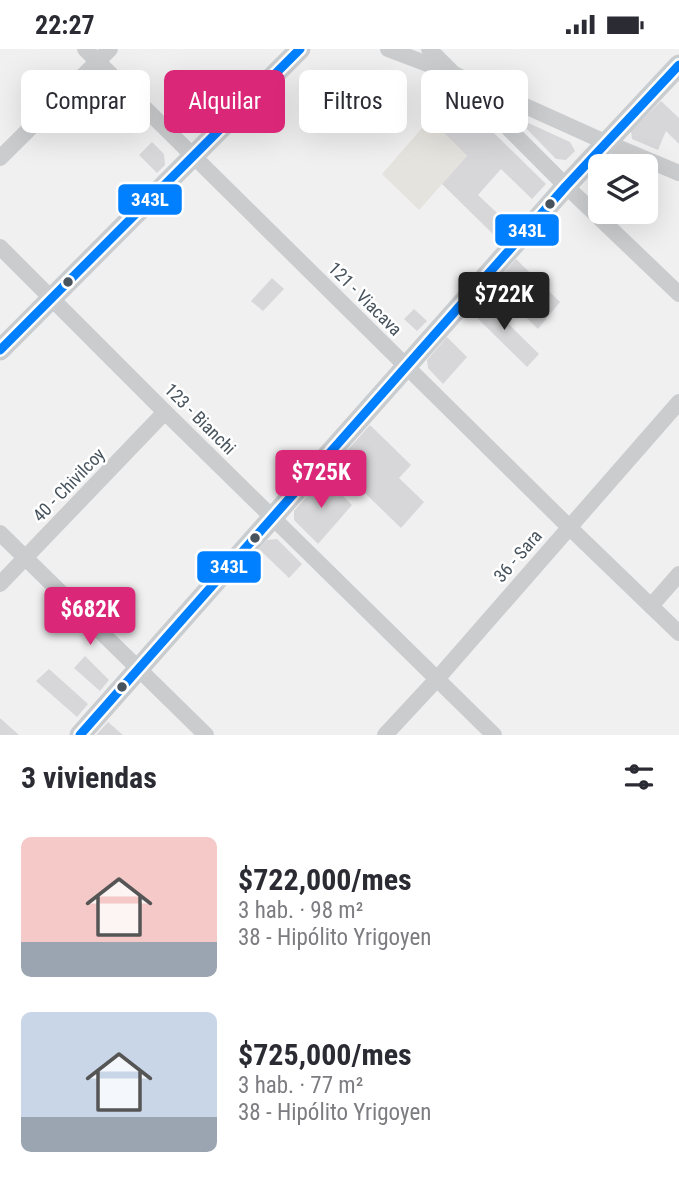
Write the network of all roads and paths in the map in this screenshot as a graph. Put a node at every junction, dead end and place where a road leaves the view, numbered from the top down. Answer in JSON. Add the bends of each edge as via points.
{"nodes":[{"id":1,"x":85,"y":49,"type":"edge"},
{"id":2,"x":110,"y":49,"type":"edge"},
{"id":3,"x":300,"y":49,"type":"edge"},
{"id":4,"x":388,"y":49,"type":"edge"},
{"id":5,"x":429,"y":49,"type":"edge"},
{"id":6,"x":97,"y":62,"type":"junction"},
{"id":7,"x":679,"y":65,"type":"edge"},
{"id":8,"x":443,"y":70,"type":"edge"},
{"id":9,"x":450,"y":70,"type":"edge"},
{"id":10,"x":528,"y":107,"type":"edge"},
{"id":11,"x":513,"y":133,"type":"edge"},
{"id":12,"x":605,"y":142,"type":"junction"},
{"id":13,"x":0,"y":157,"type":"edge"},
{"id":14,"x":193,"y":157,"type":"junction"},
{"id":15,"x":679,"y":173,"type":"edge"},
{"id":16,"x":566,"y":186,"type":"junction"},
{"id":17,"x":0,"y":247,"type":"edge"},
{"id":18,"x":679,"y":295,"type":"edge"},
{"id":19,"x":52,"y":299,"type":"junction"},
{"id":20,"x":0,"y":350,"type":"edge"},
{"id":21,"x":406,"y":366,"type":"junction"},
{"id":22,"x":679,"y":402,"type":"edge"},
{"id":23,"x":165,"y":412,"type":"junction"},
{"id":24,"x":272,"y":517,"type":"junction"},
{"id":25,"x":569,"y":527,"type":"junction"},
{"id":26,"x":0,"y":533,"type":"edge"},
{"id":27,"x":25,"y":558,"type":"junction"},
{"id":28,"x":679,"y":574,"type":"edge"},
{"id":29,"x":0,"y":584,"type":"edge"},
{"id":30,"x":651,"y":605,"type":"junction"},
{"id":31,"x":679,"y":633,"type":"edge"},
{"id":32,"x":139,"y":669,"type":"junction"},
{"id":33,"x":437,"y":679,"type":"junction"},
{"id":34,"x":80,"y":735,"type":"edge"},
{"id":35,"x":206,"y":735,"type":"edge"},
{"id":36,"x":385,"y":735,"type":"edge"},
{"id":37,"x":494,"y":735,"type":"edge"}],
"edges":[{"from":1,"to":6,"type":"street","name":"121 - Viacava"},
{"from":2,"to":6,"type":"street"},
{"from":3,"to":14,"type":"street"},
{"from":4,"to":8,"type":"street"},
{"from":5,"to":9,"type":"street"},
{"from":6,"to":13,"type":"street"},
{"from":6,"to":14,"type":"street","name":"121 - Viacava"},
{"from":7,"to":12,"type":"street"},
{"from":10,"to":12,"type":"street"},
{"from":11,"to":16,"type":"street"},
{"from":12,"to":15,"type":"street"},
{"from":12,"to":16,"type":"street"},
{"from":14,"to":19,"type":"street"},
{"from":14,"to":21,"type":"street","name":"121 - Viacava"},
{"from":16,"to":18,"type":"street"},
{"from":16,"to":21,"type":"street"},
{"from":17,"to":19,"type":"street","name":"123 - Bianchi"},
{"from":19,"to":20,"type":"street"},
{"from":19,"to":23,"type":"street","name":"123 - Bianchi"},
{"from":21,"to":24,"type":"street"},
{"from":21,"to":25,"type":"street","name":"121 - Viacava"},
{"from":22,"to":25,"type":"street","name":"36 - Sara"},
{"from":23,"to":24,"type":"street","name":"123 - Bianchi"},
{"from":23,"to":27,"type":"street","name":"40 - Chivilcoy"},
{"from":24,"to":32,"type":"street"},
{"from":24,"to":33,"type":"street","name":"123 - Bianchi"},
{"from":25,"to":30,"type":"street","name":"121 - Viacava"},
{"from":25,"to":33,"type":"street","name":"36 - Sara"},
{"from":26,"to":27,"type":"street"},
{"from":27,"to":29,"type":"street","name":"40 - Chivilcoy"},
{"from":27,"to":32,"type":"street"},
{"from":28,"to":30,"type":"street"},
{"from":30,"to":31,"type":"street","name":"121 - Viacava"},
{"from":32,"to":34,"type":"street"},
{"from":32,"to":35,"type":"street"},
{"from":33,"to":36,"type":"street","name":"36 - Sara"},
{"from":33,"to":37,"type":"street","name":"123 - Bianchi"}]}
